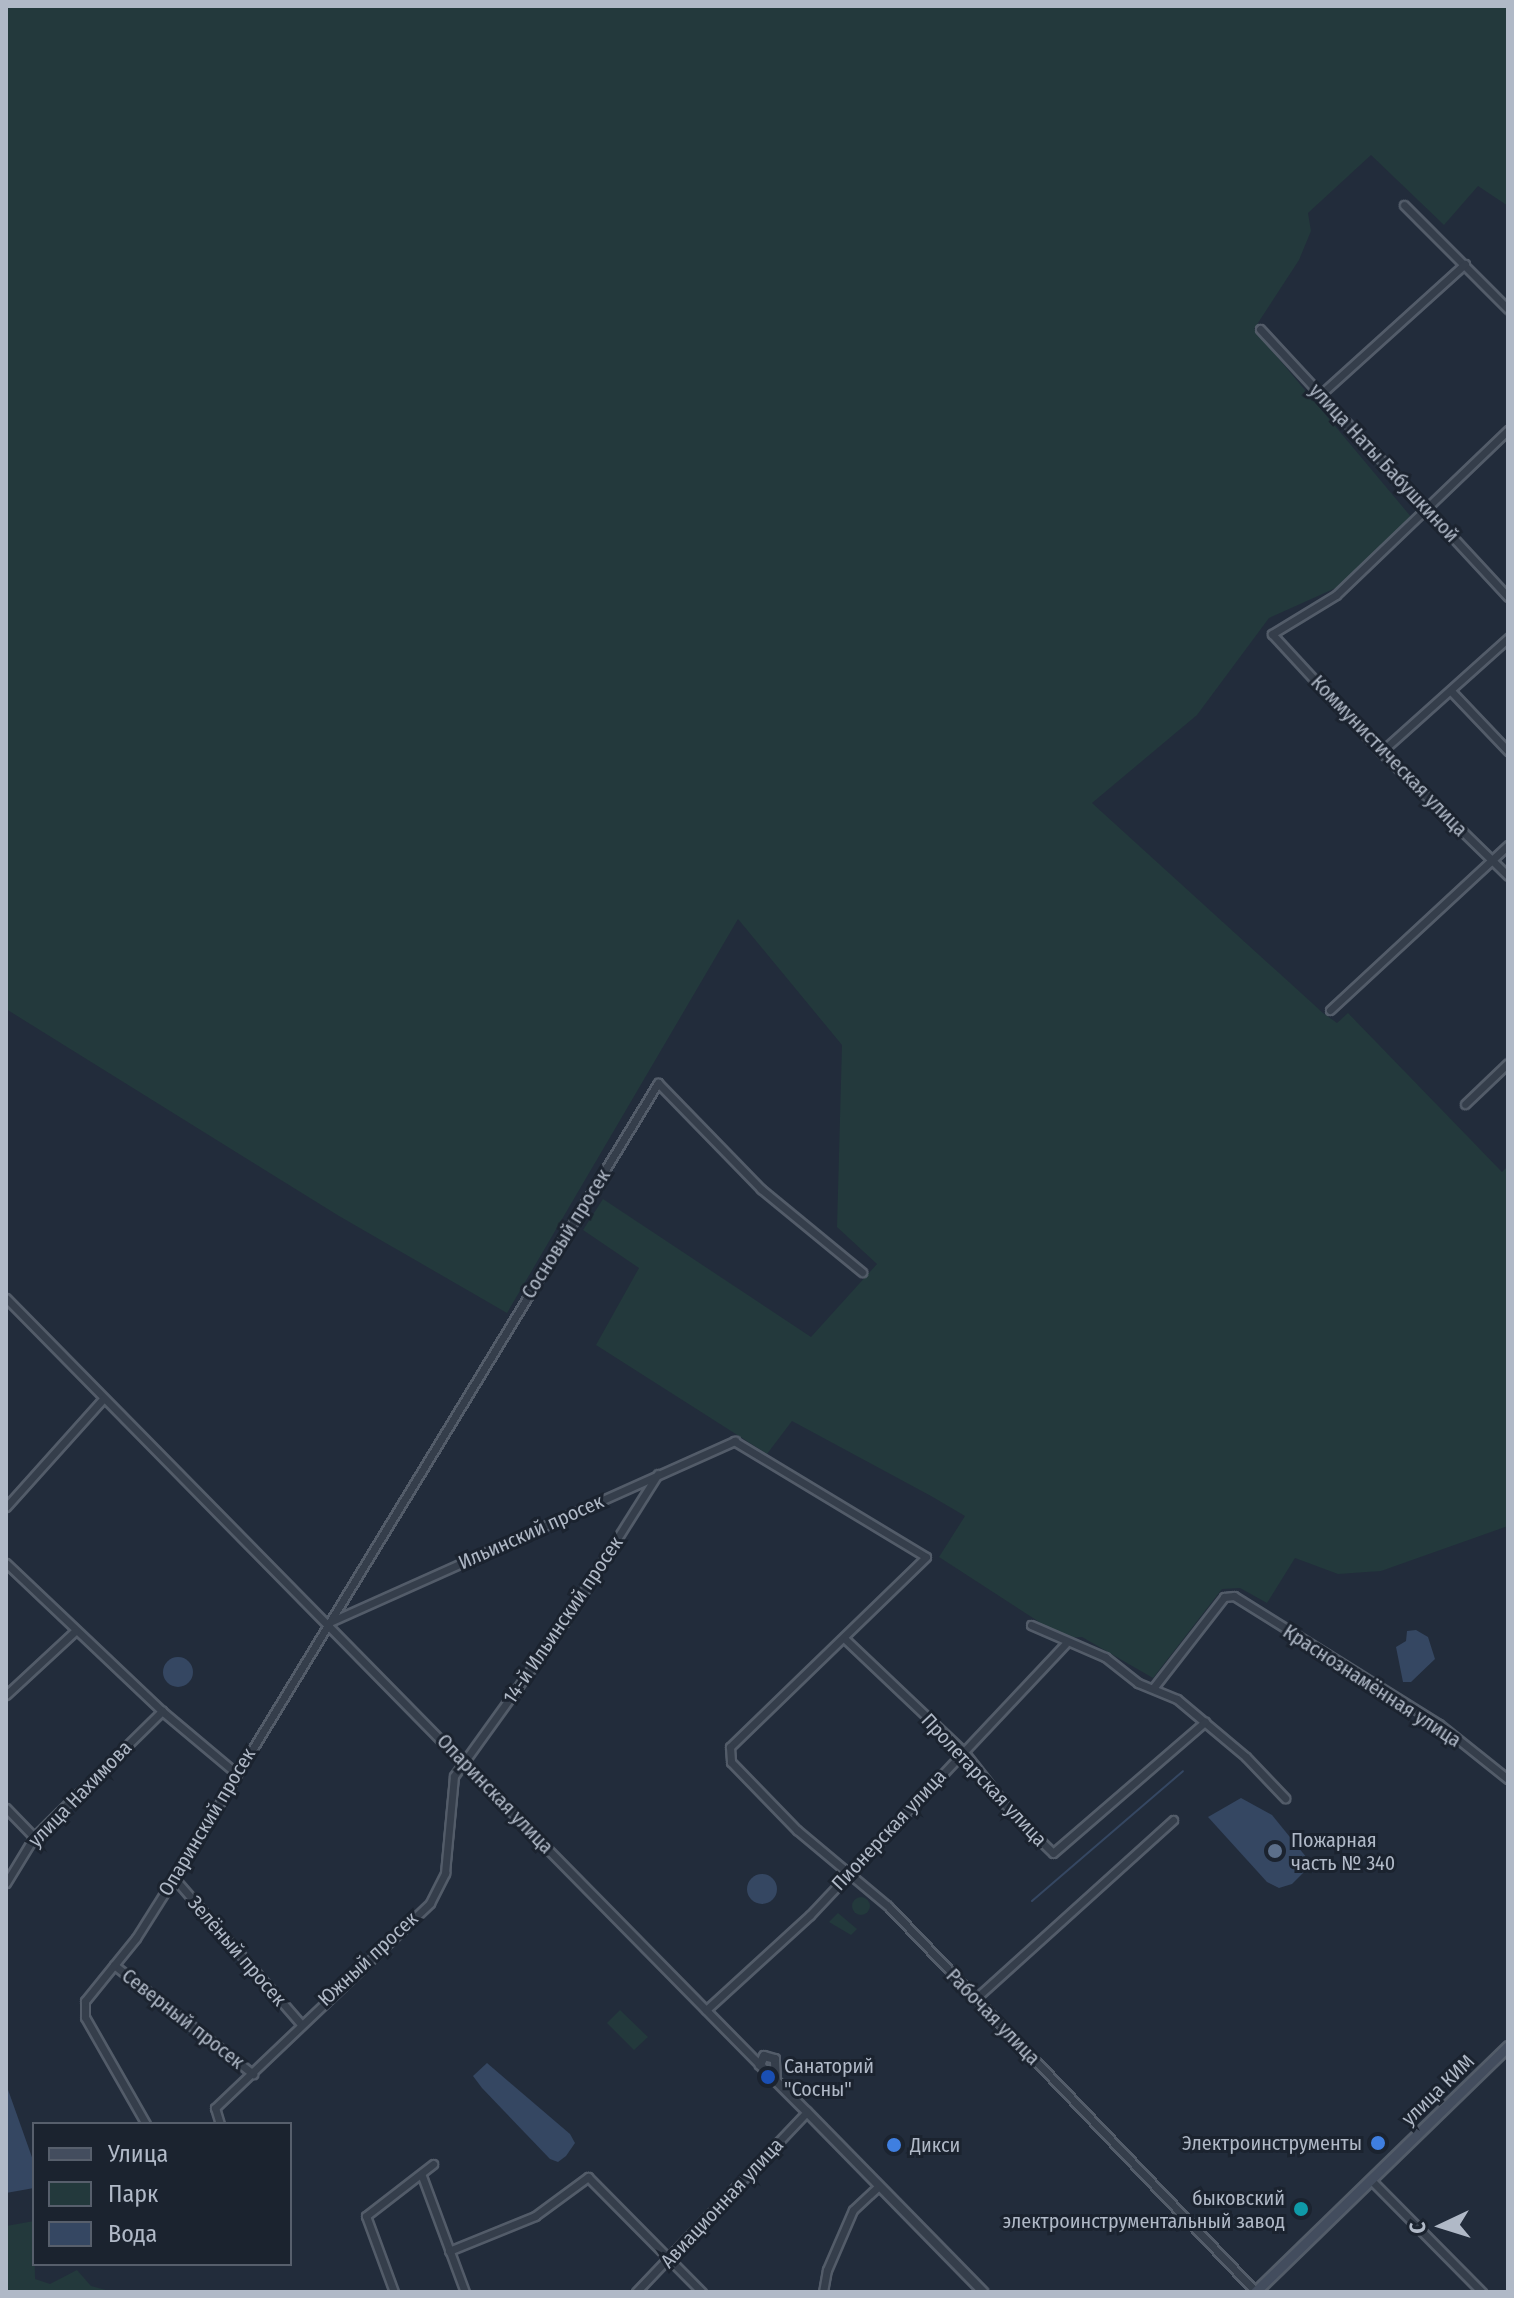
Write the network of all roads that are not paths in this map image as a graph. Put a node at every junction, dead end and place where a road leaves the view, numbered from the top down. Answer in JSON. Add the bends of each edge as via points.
{"nodes":[{"id":1,"x":1404,"y":205,"type":"dead end"},
{"id":2,"x":1465,"y":264,"type":"junction"},
{"id":3,"x":1508,"y":309,"type":"edge"},
{"id":4,"x":1260,"y":329,"type":"dead end"},
{"id":5,"x":1321,"y":394,"type":"junction"},
{"id":6,"x":1508,"y":430,"type":"edge"},
{"id":7,"x":1426,"y":508,"type":"junction"},
{"id":8,"x":1508,"y":597,"type":"edge"},
{"id":9,"x":1508,"y":638,"type":"edge"},
{"id":10,"x":1451,"y":691,"type":"junction"},
{"id":11,"x":1508,"y":751,"type":"edge"},
{"id":12,"x":1381,"y":752,"type":"junction"},
{"id":13,"x":1508,"y":845,"type":"edge"},
{"id":14,"x":1491,"y":860,"type":"junction"},
{"id":15,"x":1508,"y":876,"type":"edge"},
{"id":16,"x":1330,"y":1010,"type":"dead end"},
{"id":17,"x":1508,"y":1063,"type":"edge"},
{"id":18,"x":1465,"y":1104,"type":"dead end"},
{"id":19,"x":862,"y":1272,"type":"dead end"},
{"id":20,"x":6,"y":1298,"type":"edge"},
{"id":21,"x":102,"y":1400,"type":"junction"},
{"id":22,"x":658,"y":1474,"type":"junction"},
{"id":23,"x":6,"y":1507,"type":"edge"},
{"id":24,"x":6,"y":1563,"type":"edge"},
{"id":25,"x":328,"y":1623,"type":"junction"},
{"id":26,"x":1031,"y":1625,"type":"dead end"},
{"id":27,"x":75,"y":1631,"type":"junction"},
{"id":28,"x":846,"y":1640,"type":"junction"},
{"id":29,"x":1065,"y":1644,"type":"junction"},
{"id":30,"x":1154,"y":1687,"type":"junction"},
{"id":31,"x":6,"y":1695,"type":"edge"},
{"id":32,"x":162,"y":1711,"type":"junction"},
{"id":33,"x":1205,"y":1722,"type":"junction"},
{"id":34,"x":964,"y":1752,"type":"junction"},
{"id":35,"x":465,"y":1764,"type":"junction"},
{"id":36,"x":236,"y":1773,"type":"junction"},
{"id":37,"x":1508,"y":1779,"type":"edge"},
{"id":38,"x":1285,"y":1798,"type":"dead end"},
{"id":39,"x":6,"y":1808,"type":"edge"},
{"id":40,"x":1173,"y":1820,"type":"dead end"},
{"id":41,"x":34,"y":1837,"type":"junction"},
{"id":42,"x":847,"y":1875,"type":"junction"},
{"id":43,"x":174,"y":1878,"type":"junction"},
{"id":44,"x":6,"y":1883,"type":"edge"},
{"id":45,"x":114,"y":1965,"type":"junction"},
{"id":46,"x":975,"y":1999,"type":"junction"},
{"id":47,"x":706,"y":2010,"type":"junction"},
{"id":48,"x":300,"y":2023,"type":"junction"},
{"id":49,"x":1508,"y":2046,"type":"edge"},
{"id":50,"x":760,"y":2065,"type":"junction"},
{"id":51,"x":253,"y":2074,"type":"junction"},
{"id":52,"x":776,"y":2081,"type":"junction"},
{"id":53,"x":807,"y":2112,"type":"junction"},
{"id":54,"x":145,"y":2122,"type":"edge"},
{"id":55,"x":219,"y":2122,"type":"edge"},
{"id":56,"x":433,"y":2164,"type":"dead end"},
{"id":57,"x":422,"y":2176,"type":"junction"},
{"id":58,"x":1371,"y":2180,"type":"junction"},
{"id":59,"x":879,"y":2186,"type":"junction"},
{"id":60,"x":449,"y":2251,"type":"junction"},
{"id":61,"x":670,"y":2259,"type":"junction"},
{"id":62,"x":394,"y":2292,"type":"edge"},
{"id":63,"x":465,"y":2292,"type":"edge"},
{"id":64,"x":636,"y":2292,"type":"edge"},
{"id":65,"x":702,"y":2292,"type":"edge"},
{"id":66,"x":823,"y":2292,"type":"edge"},
{"id":67,"x":983,"y":2292,"type":"edge"},
{"id":68,"x":1256,"y":2292,"type":"edge"},
{"id":69,"x":1482,"y":2292,"type":"edge"}],
"edges":[{"from":1,"to":2,"type":"street"},
{"from":2,"to":3,"type":"street"},
{"from":2,"to":5,"type":"street"},
{"from":4,"to":5,"type":"street","name":"улица Наты Бабушкиной"},
{"from":5,"to":7,"type":"street","name":"улица Наты Бабушкиной"},
{"from":6,"to":7,"type":"street"},
{"from":7,"to":8,"type":"street","name":"улица Наты Бабушкиной"},
{"from":7,"to":12,"type":"street","name":"Коммунистическая улица","via":[[1336,595],[1272,634]]},
{"from":9,"to":10,"type":"street"},
{"from":10,"to":11,"type":"street"},
{"from":10,"to":12,"type":"street"},
{"from":12,"to":14,"type":"street","name":"Коммунистическая улица"},
{"from":13,"to":14,"type":"street"},
{"from":14,"to":15,"type":"street","name":"Коммунистическая улица"},
{"from":14,"to":16,"type":"street"},
{"from":17,"to":18,"type":"street"},
{"from":19,"to":25,"type":"street","name":"Сосновый просек","via":[[761,1189],[658,1083]]},
{"from":20,"to":21,"type":"street","name":"Опаринская улица"},
{"from":21,"to":23,"type":"street"},
{"from":21,"to":25,"type":"street","name":"Опаринская улица"},
{"from":22,"to":25,"type":"street","name":"Ильинский просек"},
{"from":22,"to":28,"type":"street","name":"Ильинский просек","via":[[735,1441],[926,1557]]},
{"from":22,"to":35,"type":"street","name":"14-й Ильинский просек","via":[[564,1623]]},
{"from":24,"to":27,"type":"street"},
{"from":25,"to":35,"type":"street","name":"Опаринская улица"},
{"from":25,"to":36,"type":"street","name":"Опаринский просек"},
{"from":26,"to":29,"type":"street"},
{"from":27,"to":31,"type":"street"},
{"from":27,"to":32,"type":"street"},
{"from":28,"to":34,"type":"street","name":"Пролетарская улица"},
{"from":28,"to":42,"type":"street","name":"Рабочая улица","via":[[730,1747],[737,1771]]},
{"from":29,"to":30,"type":"street","via":[[1077,1643]]},
{"from":29,"to":34,"type":"street","name":"Пионерская улица"},
{"from":30,"to":33,"type":"street"},
{"from":30,"to":37,"type":"street","name":"Краснознамённая улица","via":[[1224,1597],[1234,1596],[1439,1724]]},
{"from":32,"to":36,"type":"street"},
{"from":32,"to":41,"type":"street","name":"улица Нахимова"},
{"from":33,"to":34,"type":"street","name":"Пролетарская улица","via":[[1053,1853],[1012,1813]]},
{"from":33,"to":38,"type":"street"},
{"from":34,"to":42,"type":"street","name":"Пионерская улица"},
{"from":35,"to":47,"type":"street","name":"Опаринская улица"},
{"from":35,"to":48,"type":"street","name":"Южный просек","via":[[454,1776],[445,1873],[430,1903]]},
{"from":36,"to":43,"type":"street","name":"Опаринский просек"},
{"from":39,"to":41,"type":"street"},
{"from":40,"to":46,"type":"street"},
{"from":41,"to":44,"type":"street","name":"улица Нахимова"},
{"from":42,"to":46,"type":"street","name":"Рабочая улица","via":[[888,1906]]},
{"from":42,"to":47,"type":"street","name":"Пионерская улица"},
{"from":43,"to":45,"type":"street","name":"Опаринский просек"},
{"from":43,"to":48,"type":"street","name":"Зелёный просек"},
{"from":45,"to":51,"type":"street","name":"Северный просек"},
{"from":45,"to":54,"type":"street","name":"Опаринский просек","via":[[85,2001],[85,2017]]},
{"from":46,"to":68,"type":"street","name":"Рабочая улица"},
{"from":47,"to":50,"type":"street","name":"Опаринская улица"},
{"from":48,"to":51,"type":"street","name":"Южный просек"},
{"from":49,"to":58,"type":"main road","name":"улица КИМ"},
{"from":50,"to":52,"type":"street","name":"Опаринская улица"},
{"from":50,"to":52,"type":"street","via":[[764,2056],[772,2056]]},
{"from":51,"to":55,"type":"street","name":"Южный просек","via":[[215,2108]]},
{"from":52,"to":53,"type":"street","name":"Опаринская улица"},
{"from":53,"to":59,"type":"street","name":"Опаринская улица"},
{"from":53,"to":61,"type":"street","name":"Авиационная улица"},
{"from":56,"to":57,"type":"street"},
{"from":57,"to":60,"type":"street"},
{"from":57,"to":62,"type":"street","via":[[366,2216]]},
{"from":58,"to":68,"type":"main road","name":"улица КИМ"},
{"from":58,"to":69,"type":"street"},
{"from":59,"to":66,"type":"street","via":[[853,2210]]},
{"from":59,"to":67,"type":"street","name":"Опаринская улица"},
{"from":60,"to":61,"type":"street","via":[[535,2216],[588,2177]]},
{"from":60,"to":63,"type":"street"},
{"from":61,"to":64,"type":"street","name":"Авиационная улица"},
{"from":61,"to":65,"type":"street"}]}
